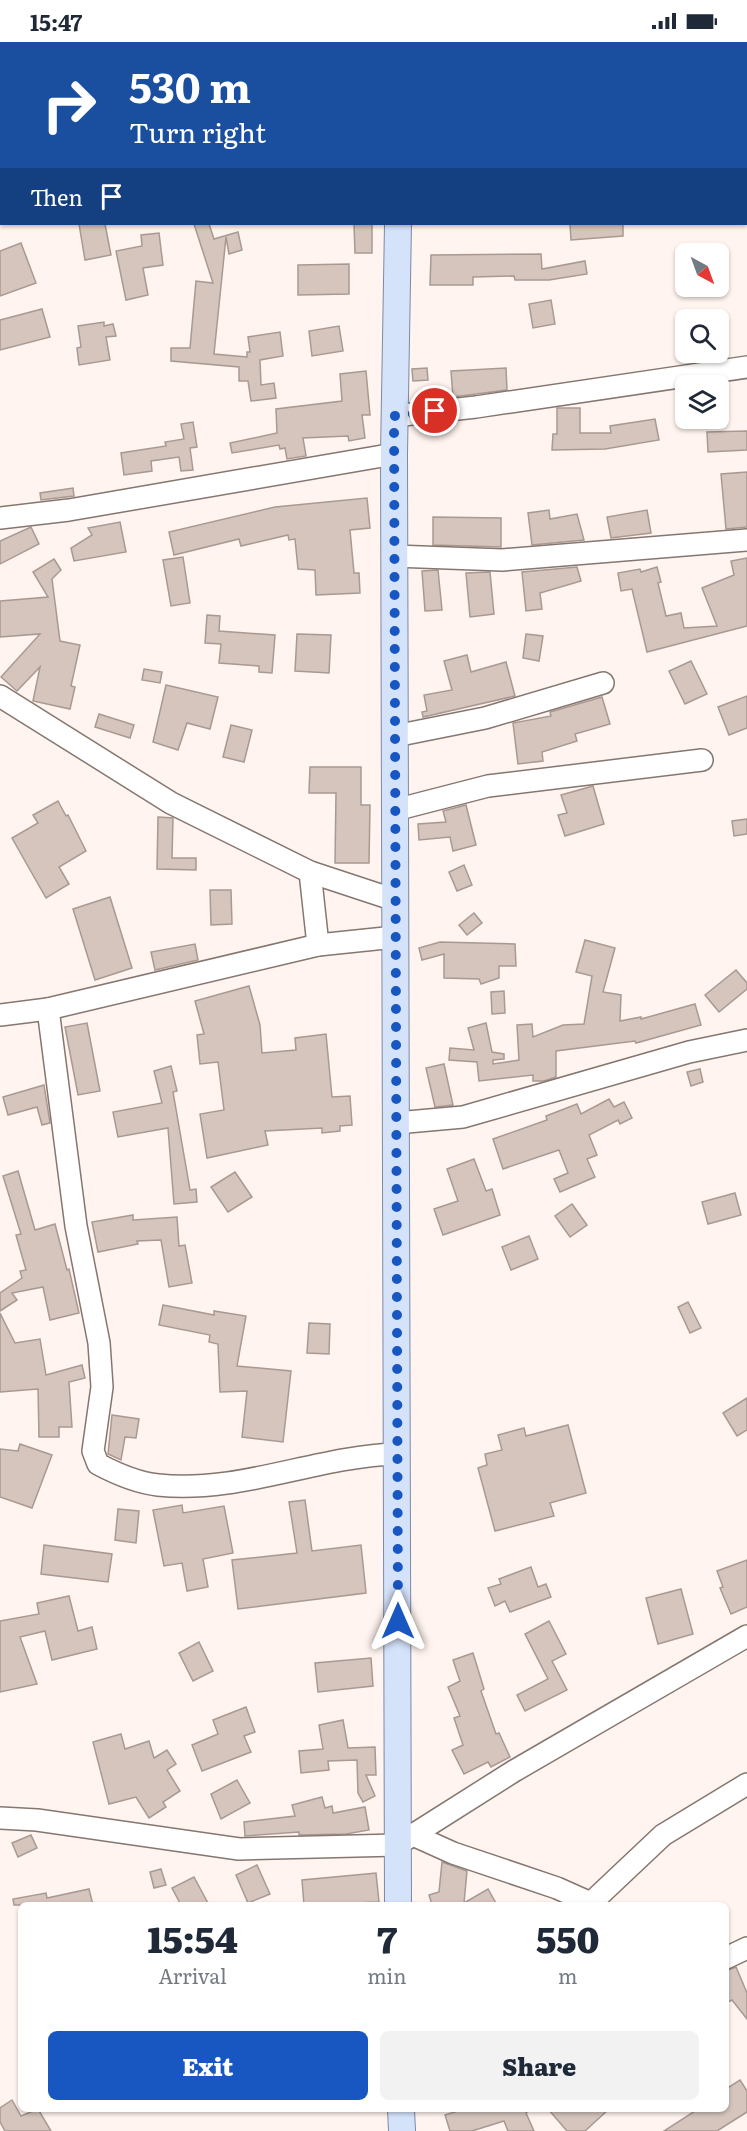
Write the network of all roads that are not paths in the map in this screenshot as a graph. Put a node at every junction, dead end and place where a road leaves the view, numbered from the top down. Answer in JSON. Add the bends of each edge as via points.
{"nodes":[{"id":1,"x":398,"y":225,"type":"edge"},
{"id":2,"x":747,"y":368,"type":"edge"},
{"id":3,"x":394,"y":416,"type":"junction"},
{"id":4,"x":394,"y":454,"type":"junction"},
{"id":5,"x":0,"y":518,"type":"edge"},
{"id":6,"x":747,"y":540,"type":"edge"},
{"id":7,"x":394,"y":556,"type":"junction"},
{"id":8,"x":603,"y":683,"type":"dead end"},
{"id":9,"x":0,"y":696,"type":"edge"},
{"id":10,"x":395,"y":736,"type":"junction"},
{"id":11,"x":702,"y":760,"type":"dead end"},
{"id":12,"x":395,"y":810,"type":"junction"},
{"id":13,"x":310,"y":872,"type":"junction"},
{"id":14,"x":395,"y":900,"type":"junction"},
{"id":15,"x":395,"y":937,"type":"junction"},
{"id":16,"x":318,"y":945,"type":"junction"},
{"id":17,"x":48,"y":1009,"type":"junction"},
{"id":18,"x":0,"y":1016,"type":"edge"},
{"id":19,"x":747,"y":1040,"type":"edge"},
{"id":20,"x":396,"y":1123,"type":"junction"},
{"id":21,"x":398,"y":1454,"type":"junction"},
{"id":22,"x":747,"y":1636,"type":"edge"},
{"id":23,"x":747,"y":1784,"type":"edge"},
{"id":24,"x":0,"y":1818,"type":"edge"},
{"id":25,"x":405,"y":1840,"type":"junction"},
{"id":26,"x":398,"y":1902,"type":"edge"},
{"id":27,"x":590,"y":1902,"type":"edge"},
{"id":28,"x":594,"y":1902,"type":"edge"},
{"id":29,"x":747,"y":1948,"type":"edge"},
{"id":30,"x":729,"y":1957,"type":"edge"},
{"id":31,"x":401,"y":2112,"type":"edge"},
{"id":32,"x":402,"y":2131,"type":"edge"}],
"edges":[{"from":1,"to":3,"type":"main road"},
{"from":2,"to":3,"type":"street"},
{"from":3,"to":4,"type":"main road"},
{"from":4,"to":5,"type":"street","via":[[69,510]]},
{"from":4,"to":7,"type":"main road"},
{"from":6,"to":7,"type":"street","via":[[502,560]]},
{"from":7,"to":10,"type":"main road"},
{"from":8,"to":10,"type":"street","via":[[485,718]]},
{"from":9,"to":13,"type":"street","via":[[171,803]]},
{"from":10,"to":12,"type":"main road"},
{"from":11,"to":12,"type":"street","via":[[488,786]]},
{"from":12,"to":14,"type":"main road"},
{"from":13,"to":14,"type":"street"},
{"from":13,"to":16,"type":"street"},
{"from":14,"to":15,"type":"main road"},
{"from":15,"to":16,"type":"street"},
{"from":15,"to":20,"type":"main road"},
{"from":16,"to":17,"type":"street"},
{"from":17,"to":18,"type":"street"},
{"from":17,"to":21,"type":"street","via":[[76,1226],[99,1343],[102,1387],[93,1451],[98,1464],[157,1485],[225,1484],[363,1455]]},
{"from":19,"to":20,"type":"street","via":[[689,1052],[463,1117]]},
{"from":20,"to":21,"type":"main road"},
{"from":21,"to":25,"type":"main road"},
{"from":22,"to":25,"type":"street","via":[[514,1771]]},
{"from":23,"to":28,"type":"street","via":[[663,1835]]},
{"from":24,"to":25,"type":"street","via":[[239,1849]]},
{"from":25,"to":26,"type":"main road"},
{"from":25,"to":27,"type":"street"},
{"from":29,"to":30,"type":"street"},
{"from":31,"to":32,"type":"main road"}]}
